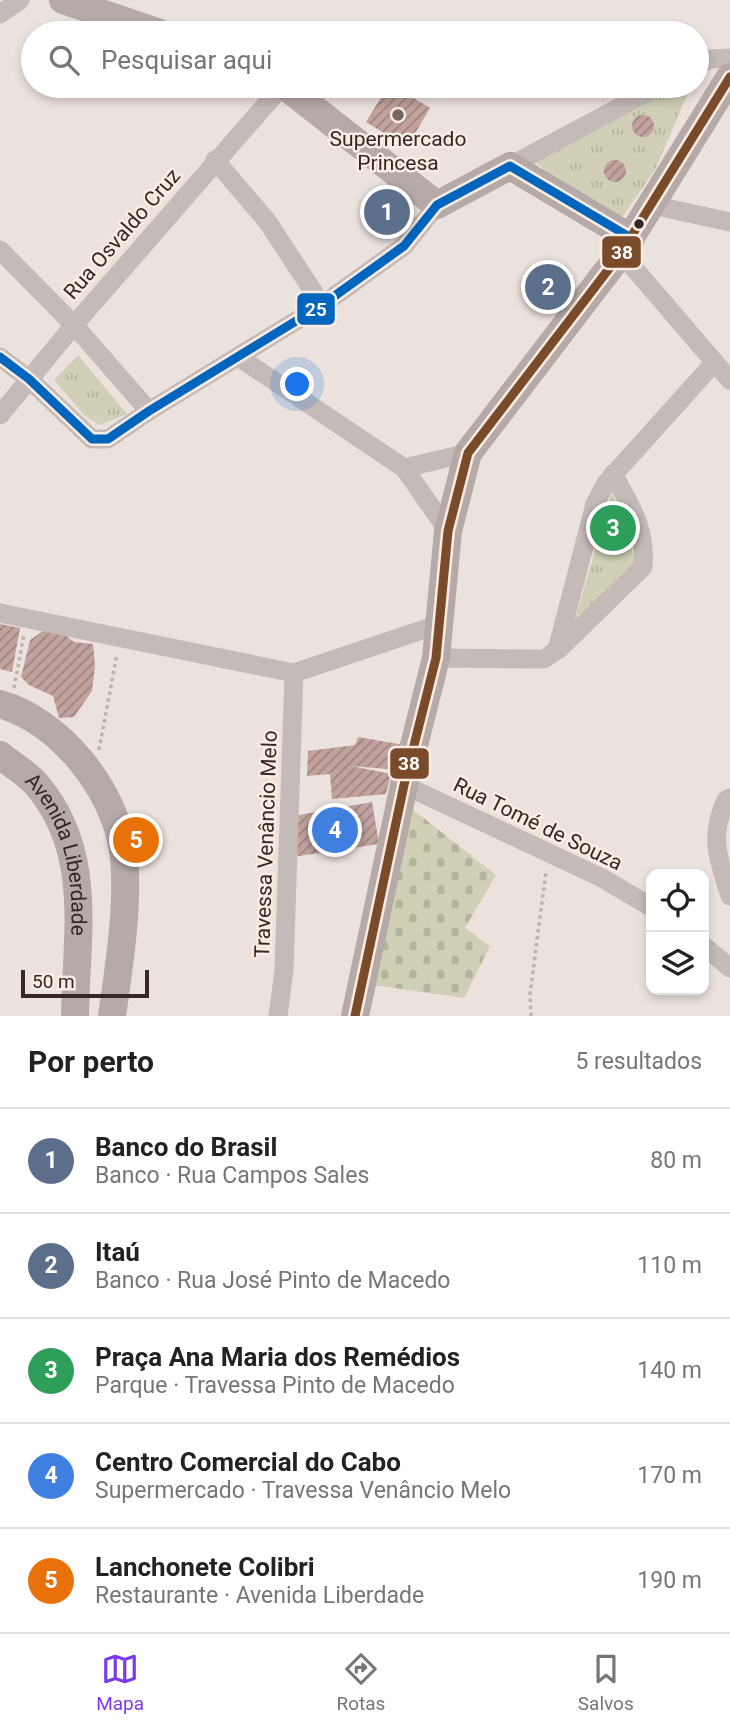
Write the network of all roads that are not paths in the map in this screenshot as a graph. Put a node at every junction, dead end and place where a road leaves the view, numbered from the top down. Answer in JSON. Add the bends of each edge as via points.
{"nodes":[{"id":1,"x":20,"y":0,"type":"edge"},
{"id":2,"x":63,"y":0,"type":"edge"},
{"id":3,"x":0,"y":14,"type":"edge"},
{"id":4,"x":125,"y":21,"type":"edge"},
{"id":5,"x":730,"y":58,"type":"edge"},
{"id":6,"x":709,"y":59,"type":"edge"},
{"id":7,"x":730,"y":78,"type":"edge"},
{"id":8,"x":273,"y":98,"type":"edge"},
{"id":9,"x":299,"y":98,"type":"edge"},
{"id":10,"x":637,"y":98,"type":"edge"},
{"id":11,"x":215,"y":160,"type":"junction"},
{"id":12,"x":510,"y":166,"type":"junction"},
{"id":13,"x":437,"y":205,"type":"junction"},
{"id":14,"x":652,"y":205,"type":"junction"},
{"id":15,"x":730,"y":222,"type":"edge"},
{"id":16,"x":626,"y":245,"type":"junction"},
{"id":17,"x":0,"y":250,"type":"edge"},
{"id":18,"x":322,"y":305,"type":"junction"},
{"id":19,"x":74,"y":325,"type":"junction"},
{"id":20,"x":0,"y":357,"type":"edge"},
{"id":21,"x":240,"y":358,"type":"junction"},
{"id":22,"x":713,"y":364,"type":"junction"},
{"id":23,"x":29,"y":379,"type":"junction"},
{"id":24,"x":730,"y":380,"type":"edge"},
{"id":25,"x":149,"y":411,"type":"junction"},
{"id":26,"x":0,"y":415,"type":"edge"},
{"id":27,"x":468,"y":453,"type":"junction"},
{"id":28,"x":404,"y":468,"type":"junction"},
{"id":29,"x":613,"y":474,"type":"junction"},
{"id":30,"x":449,"y":531,"type":"junction"},
{"id":31,"x":0,"y":612,"type":"edge"},
{"id":32,"x":440,"y":624,"type":"junction"},
{"id":33,"x":557,"y":650,"type":"junction"},
{"id":34,"x":436,"y":658,"type":"junction"},
{"id":35,"x":294,"y":673,"type":"junction"},
{"id":36,"x":5,"y":706,"type":"edge"},
{"id":37,"x":0,"y":755,"type":"edge"},
{"id":38,"x":404,"y":785,"type":"junction"},
{"id":39,"x":730,"y":798,"type":"edge"},
{"id":40,"x":730,"y":896,"type":"edge"},
{"id":41,"x":646,"y":904,"type":"edge"},
{"id":42,"x":709,"y":950,"type":"edge"},
{"id":43,"x":730,"y":968,"type":"edge"},
{"id":44,"x":75,"y":1016,"type":"edge"},
{"id":45,"x":112,"y":1016,"type":"edge"},
{"id":46,"x":278,"y":1016,"type":"edge"},
{"id":47,"x":355,"y":1016,"type":"edge"}],
"edges":[{"from":1,"to":3,"type":"street"},
{"from":2,"to":4,"type":"main road"},
{"from":5,"to":6,"type":"street"},
{"from":7,"to":14,"type":"main road"},
{"from":8,"to":11,"type":"street","name":"Rua Osvaldo Cruz"},
{"from":9,"to":13,"type":"main road"},
{"from":10,"to":12,"type":"street"},
{"from":11,"to":18,"type":"street","via":[[267,221]]},
{"from":11,"to":19,"type":"street","name":"Rua Osvaldo Cruz"},
{"from":12,"to":13,"type":"main road"},
{"from":12,"to":16,"type":"main road"},
{"from":13,"to":18,"type":"street","via":[[404,246]]},
{"from":14,"to":15,"type":"street"},
{"from":14,"to":16,"type":"main road"},
{"from":16,"to":22,"type":"street"},
{"from":16,"to":27,"type":"main road"},
{"from":17,"to":19,"type":"street"},
{"from":18,"to":21,"type":"street"},
{"from":19,"to":23,"type":"street","name":"Rua Osvaldo Cruz"},
{"from":19,"to":25,"type":"street"},
{"from":20,"to":23,"type":"street"},
{"from":21,"to":25,"type":"street"},
{"from":21,"to":28,"type":"street"},
{"from":22,"to":24,"type":"street"},
{"from":22,"to":29,"type":"street"},
{"from":23,"to":25,"type":"street","via":[[93,439],[107,439]]},
{"from":23,"to":26,"type":"street","name":"Rua Osvaldo Cruz"},
{"from":27,"to":28,"type":"street"},
{"from":27,"to":30,"type":"main road"},
{"from":28,"to":30,"type":"street"},
{"from":29,"to":33,"type":"street","via":[[595,504]]},
{"from":29,"to":33,"type":"street","via":[[638,520],[645,542],[643,566]]},
{"from":30,"to":32,"type":"main road"},
{"from":31,"to":35,"type":"street"},
{"from":32,"to":34,"type":"main road"},
{"from":32,"to":35,"type":"street"},
{"from":33,"to":34,"type":"street","via":[[544,659]]},
{"from":34,"to":38,"type":"main road"},
{"from":35,"to":46,"type":"street","name":"Travessa Venâncio Melo","via":[[284,970]]},
{"from":36,"to":45,"type":"main road","via":[[57,736],[76,753],[109,807],[122,849],[124,892]]},
{"from":37,"to":44,"type":"main road","name":"Avenida Liberdade","via":[[37,785],[67,831],[77,863]]},
{"from":38,"to":41,"type":"street","name":"Rua Tomé de Souza"},
{"from":38,"to":47,"type":"main road"},
{"from":39,"to":40,"type":"street","via":[[715,824],[719,861]]},
{"from":42,"to":43,"type":"street"}]}
